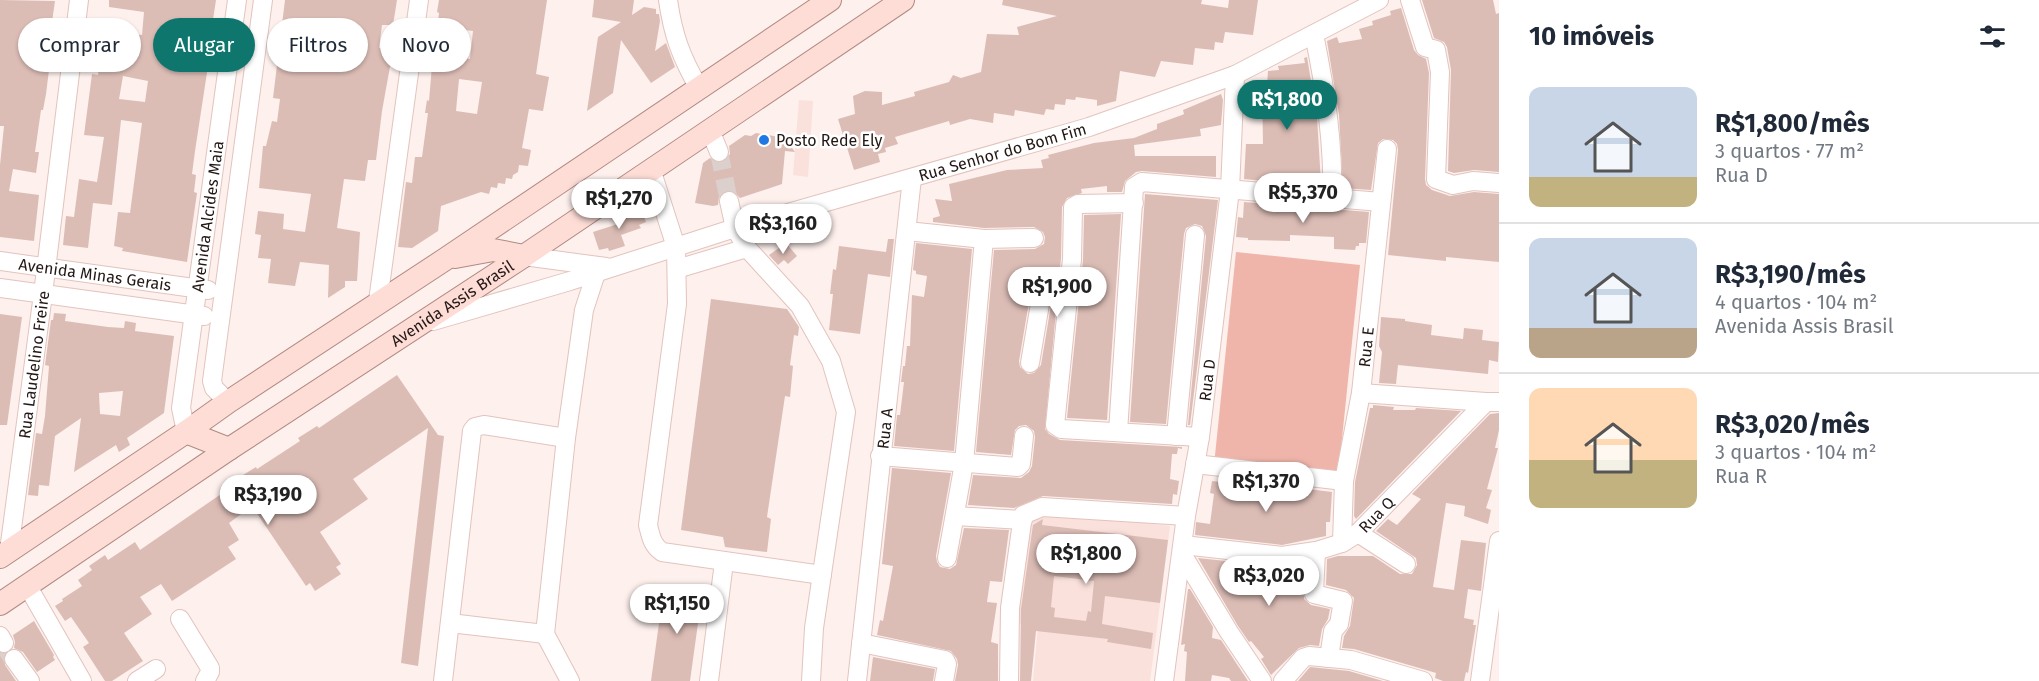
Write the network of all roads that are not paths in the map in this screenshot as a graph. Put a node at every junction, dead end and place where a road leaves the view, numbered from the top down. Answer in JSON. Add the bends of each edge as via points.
{"nodes":[{"id":1,"x":80,"y":0,"type":"edge"},
{"id":2,"x":237,"y":0,"type":"edge"},
{"id":3,"x":263,"y":0,"type":"edge"},
{"id":4,"x":419,"y":0,"type":"edge"},
{"id":5,"x":668,"y":0,"type":"edge"},
{"id":6,"x":830,"y":0,"type":"edge"},
{"id":7,"x":903,"y":0,"type":"edge"},
{"id":8,"x":1379,"y":0,"type":"edge"},
{"id":9,"x":1410,"y":0,"type":"edge"},
{"id":10,"x":1314,"y":34,"type":"junction"},
{"id":11,"x":1235,"y":75,"type":"junction"},
{"id":12,"x":699,"y":88,"type":"junction"},
{"id":13,"x":710,"y":130,"type":"junction"},
{"id":14,"x":1387,"y":149,"type":"dead end"},
{"id":15,"x":719,"y":152,"type":"tunnel mouth"},
{"id":16,"x":651,"y":169,"type":"junction"},
{"id":17,"x":912,"y":178,"type":"junction"},
{"id":18,"x":1499,"y":183,"type":"edge"},
{"id":19,"x":1230,"y":190,"type":"junction"},
{"id":20,"x":1332,"y":199,"type":"junction"},
{"id":21,"x":729,"y":201,"type":"tunnel mouth"},
{"id":22,"x":1381,"y":202,"type":"junction"},
{"id":23,"x":1134,"y":203,"type":"junction"},
{"id":24,"x":735,"y":228,"type":"junction"},
{"id":25,"x":907,"y":231,"type":"junction"},
{"id":26,"x":1196,"y":235,"type":"dead end"},
{"id":27,"x":1034,"y":238,"type":"dead end"},
{"id":28,"x":984,"y":239,"type":"junction"},
{"id":29,"x":676,"y":247,"type":"junction"},
{"id":30,"x":747,"y":248,"type":"junction"},
{"id":31,"x":524,"y":255,"type":"junction"},
{"id":32,"x":444,"y":260,"type":"junction"},
{"id":33,"x":0,"y":261,"type":"edge"},
{"id":34,"x":46,"y":267,"type":"junction"},
{"id":35,"x":677,"y":269,"type":"junction"},
{"id":36,"x":604,"y":270,"type":"junction"},
{"id":37,"x":570,"y":281,"type":"junction"},
{"id":38,"x":0,"y":288,"type":"edge"},
{"id":39,"x":198,"y":288,"type":"junction"},
{"id":40,"x":1042,"y":292,"type":"dead end"},
{"id":41,"x":225,"y":293,"type":"junction"},
{"id":42,"x":43,"y":294,"type":"junction"},
{"id":43,"x":378,"y":301,"type":"junction"},
{"id":44,"x":584,"y":310,"type":"junction"},
{"id":45,"x":194,"y":315,"type":"junction"},
{"id":46,"x":1039,"y":315,"type":"junction"},
{"id":47,"x":1066,"y":318,"type":"junction"},
{"id":48,"x":220,"y":319,"type":"junction"},
{"id":49,"x":417,"y":325,"type":"junction"},
{"id":50,"x":1030,"y":363,"type":"dead end"},
{"id":51,"x":1361,"y":393,"type":"junction"},
{"id":52,"x":228,"y":402,"type":"junction"},
{"id":53,"x":1492,"y":402,"type":"edge"},
{"id":54,"x":186,"y":432,"type":"junction"},
{"id":55,"x":1118,"y":432,"type":"junction"},
{"id":56,"x":1024,"y":436,"type":"dead end"},
{"id":57,"x":1176,"y":436,"type":"junction"},
{"id":58,"x":1200,"y":437,"type":"junction"},
{"id":59,"x":566,"y":438,"type":"junction"},
{"id":60,"x":230,"y":449,"type":"junction"},
{"id":61,"x":880,"y":456,"type":"junction"},
{"id":62,"x":964,"y":463,"type":"junction"},
{"id":63,"x":1195,"y":464,"type":"junction"},
{"id":64,"x":1344,"y":481,"type":"junction"},
{"id":65,"x":955,"y":516,"type":"junction"},
{"id":66,"x":1186,"y":516,"type":"junction"},
{"id":67,"x":1023,"y":517,"type":"junction"},
{"id":68,"x":1358,"y":533,"type":"junction"},
{"id":69,"x":1499,"y":541,"type":"edge"},
{"id":70,"x":1342,"y":543,"type":"junction"},
{"id":71,"x":1183,"y":549,"type":"junction"},
{"id":72,"x":1316,"y":551,"type":"junction"},
{"id":73,"x":4,"y":554,"type":"edge"},
{"id":74,"x":947,"y":558,"type":"dead end"},
{"id":75,"x":724,"y":562,"type":"junction"},
{"id":76,"x":1406,"y":564,"type":"dead end"},
{"id":77,"x":822,"y":575,"type":"junction"},
{"id":78,"x":27,"y":585,"type":"junction"},
{"id":79,"x":0,"y":604,"type":"edge"},
{"id":80,"x":180,"y":619,"type":"dead end"},
{"id":81,"x":450,"y":622,"type":"junction"},
{"id":82,"x":545,"y":634,"type":"junction"},
{"id":83,"x":861,"y":643,"type":"junction"},
{"id":84,"x":1329,"y":658,"type":"junction"},
{"id":85,"x":14,"y":659,"type":"dead end"},
{"id":86,"x":156,"y":669,"type":"dead end"},
{"id":87,"x":30,"y":681,"type":"edge"},
{"id":88,"x":82,"y":681,"type":"edge"},
{"id":89,"x":137,"y":681,"type":"edge"},
{"id":90,"x":204,"y":681,"type":"edge"},
{"id":91,"x":443,"y":681,"type":"edge"},
{"id":92,"x":570,"y":681,"type":"edge"},
{"id":93,"x":709,"y":681,"type":"edge"},
{"id":94,"x":811,"y":681,"type":"edge"},
{"id":95,"x":857,"y":681,"type":"edge"},
{"id":96,"x":944,"y":681,"type":"edge"},
{"id":97,"x":1009,"y":681,"type":"edge"},
{"id":98,"x":1164,"y":681,"type":"edge"},
{"id":99,"x":1262,"y":681,"type":"edge"},
{"id":100,"x":1283,"y":681,"type":"edge"},
{"id":101,"x":1423,"y":681,"type":"edge"},
{"id":102,"x":1480,"y":681,"type":"edge"}],
"edges":[{"from":1,"to":34,"type":"street","name":"Rua Laudelino Freire"},
{"from":2,"to":39,"type":"street","name":"Avenida Alcides Maia"},
{"from":3,"to":41,"type":"street","name":"Avenida Alcides Maia"},
{"from":4,"to":43,"type":"street"},
{"from":5,"to":12,"type":"street","via":[[673,32]]},
{"from":6,"to":12,"type":"main road"},
{"from":7,"to":13,"type":"main road","name":"Avenida Assis Brasil"},
{"from":8,"to":10,"type":"street","name":"Rua Senhor do Bom Fim"},
{"from":9,"to":18,"type":"street","via":[[1425,47],[1436,50],[1448,77],[1436,179],[1453,185],[1473,181]]},
{"from":10,"to":11,"type":"street","name":"Rua Senhor do Bom Fim"},
{"from":10,"to":20,"type":"street","via":[[1325,87]]},
{"from":11,"to":17,"type":"street","name":"Rua Senhor do Bom Fim","via":[[1089,127]]},
{"from":11,"to":19,"type":"street","name":"Rua D"},
{"from":12,"to":32,"type":"main road"},
{"from":13,"to":15,"type":"street"},
{"from":13,"to":16,"type":"main road","name":"Avenida Assis Brasil"},
{"from":14,"to":22,"type":"street","name":"Rua E"},
{"from":16,"to":29,"type":"street"},
{"from":16,"to":31,"type":"main road","name":"Avenida Assis Brasil"},
{"from":17,"to":24,"type":"street","name":"Rua Senhor do Bom Fim"},
{"from":17,"to":25,"type":"street","name":"Rua A"},
{"from":19,"to":20,"type":"street"},
{"from":19,"to":23,"type":"street","via":[[1142,182],[1134,187]]},
{"from":19,"to":58,"type":"street","name":"Rua D"},
{"from":20,"to":22,"type":"street"},
{"from":21,"to":24,"type":"street"},
{"from":22,"to":51,"type":"street","name":"Rua E"},
{"from":23,"to":47,"type":"street","via":[[1074,205]]},
{"from":23,"to":55,"type":"street"},
{"from":24,"to":29,"type":"street","name":"Rua Senhor do Bom Fim"},
{"from":24,"to":30,"type":"street"},
{"from":25,"to":28,"type":"street"},
{"from":25,"to":61,"type":"street","name":"Rua A"},
{"from":26,"to":57,"type":"street"},
{"from":27,"to":28,"type":"street"},
{"from":28,"to":62,"type":"street"},
{"from":29,"to":35,"type":"street"},
{"from":29,"to":36,"type":"street","name":"Rua Senhor do Bom Fim"},
{"from":30,"to":35,"type":"street"},
{"from":30,"to":77,"type":"street","via":[[800,306],[831,361],[846,412]]},
{"from":31,"to":32,"type":"main road","via":[[493,250]]},
{"from":31,"to":36,"type":"street","name":"Rua Senhor do Bom Fim"},
{"from":31,"to":49,"type":"main road","name":"Avenida Assis Brasil"},
{"from":32,"to":43,"type":"main road"},
{"from":33,"to":34,"type":"street","name":"Avenida Minas Gerais"},
{"from":34,"to":39,"type":"street","name":"Avenida Minas Gerais"},
{"from":34,"to":42,"type":"street","name":"Rua Laudelino Freire"},
{"from":35,"to":75,"type":"street","via":[[677,304],[648,525],[651,540],[662,552]]},
{"from":36,"to":37,"type":"street","name":"Rua Senhor do Bom Fim"},
{"from":36,"to":44,"type":"street"},
{"from":37,"to":44,"type":"street"},
{"from":37,"to":49,"type":"street","name":"Rua Senhor do Bom Fim"},
{"from":38,"to":42,"type":"street","name":"Avenida Minas Gerais"},
{"from":39,"to":41,"type":"street","name":"Avenida Minas Gerais"},
{"from":39,"to":45,"type":"street","name":"Avenida Alcides Maia"},
{"from":40,"to":46,"type":"street"},
{"from":41,"to":48,"type":"street","name":"Avenida Alcides Maia"},
{"from":42,"to":45,"type":"street","name":"Avenida Minas Gerais"},
{"from":42,"to":73,"type":"street","name":"Rua Laudelino Freire"},
{"from":43,"to":52,"type":"main road"},
{"from":44,"to":59,"type":"street"},
{"from":45,"to":48,"type":"street","name":"Avenida Minas Gerais"},
{"from":45,"to":54,"type":"street","name":"Avenida Alcides Maia","via":[[181,408]]},
{"from":46,"to":47,"type":"street"},
{"from":46,"to":50,"type":"street"},
{"from":47,"to":55,"type":"street","via":[[1056,426]]},
{"from":48,"to":52,"type":"street","name":"Avenida Alcides Maia","via":[[212,381]]},
{"from":49,"to":60,"type":"main road","name":"Avenida Assis Brasil"},
{"from":51,"to":53,"type":"street"},
{"from":51,"to":64,"type":"street","name":"Rua E"},
{"from":52,"to":54,"type":"main road"},
{"from":53,"to":68,"type":"street","name":"Rua Q"},
{"from":54,"to":60,"type":"main road"},
{"from":54,"to":73,"type":"main road"},
{"from":55,"to":57,"type":"street"},
{"from":56,"to":62,"type":"street","via":[[1018,467]]},
{"from":57,"to":58,"type":"street"},
{"from":58,"to":63,"type":"street","name":"Rua D"},
{"from":59,"to":81,"type":"street","via":[[484,425],[475,427]]},
{"from":59,"to":82,"type":"street"},
{"from":60,"to":78,"type":"main road","name":"Avenida Assis Brasil"},
{"from":61,"to":62,"type":"street"},
{"from":61,"to":83,"type":"street","name":"Rua A"},
{"from":62,"to":65,"type":"street"},
{"from":63,"to":64,"type":"street"},
{"from":63,"to":66,"type":"street","name":"Rua D"},
{"from":64,"to":70,"type":"street","name":"Rua E"},
{"from":65,"to":67,"type":"street"},
{"from":65,"to":74,"type":"street"},
{"from":66,"to":67,"type":"street","via":[[1042,507]]},
{"from":66,"to":71,"type":"street","name":"Rua D"},
{"from":67,"to":97,"type":"street","via":[[1010,608]]},
{"from":68,"to":70,"type":"street","name":"Rua Q"},
{"from":68,"to":76,"type":"street"},
{"from":69,"to":102,"type":"street"},
{"from":70,"to":72,"type":"street","name":"Rua Q"},
{"from":71,"to":72,"type":"street","name":"Rua Q","via":[[1282,556]]},
{"from":71,"to":98,"type":"street","name":"Rua D"},
{"from":71,"to":99,"type":"street","via":[[1229,632]]},
{"from":72,"to":84,"type":"street","via":[[1314,594],[1343,601]]},
{"from":75,"to":77,"type":"street"},
{"from":75,"to":93,"type":"street"},
{"from":77,"to":94,"type":"street"},
{"from":78,"to":79,"type":"main road","name":"Avenida Assis Brasil"},
{"from":78,"to":88,"type":"street"},
{"from":80,"to":90,"type":"street","via":[[210,668]]},
{"from":81,"to":82,"type":"street"},
{"from":81,"to":91,"type":"street"},
{"from":82,"to":92,"type":"street"},
{"from":83,"to":95,"type":"street","name":"Rua A"},
{"from":83,"to":96,"type":"street","via":[[945,660]]},
{"from":84,"to":100,"type":"street","via":[[1305,657]]},
{"from":84,"to":101,"type":"street","via":[[1351,660]]},
{"from":85,"to":87,"type":"street"},
{"from":86,"to":89,"type":"street"}]}
